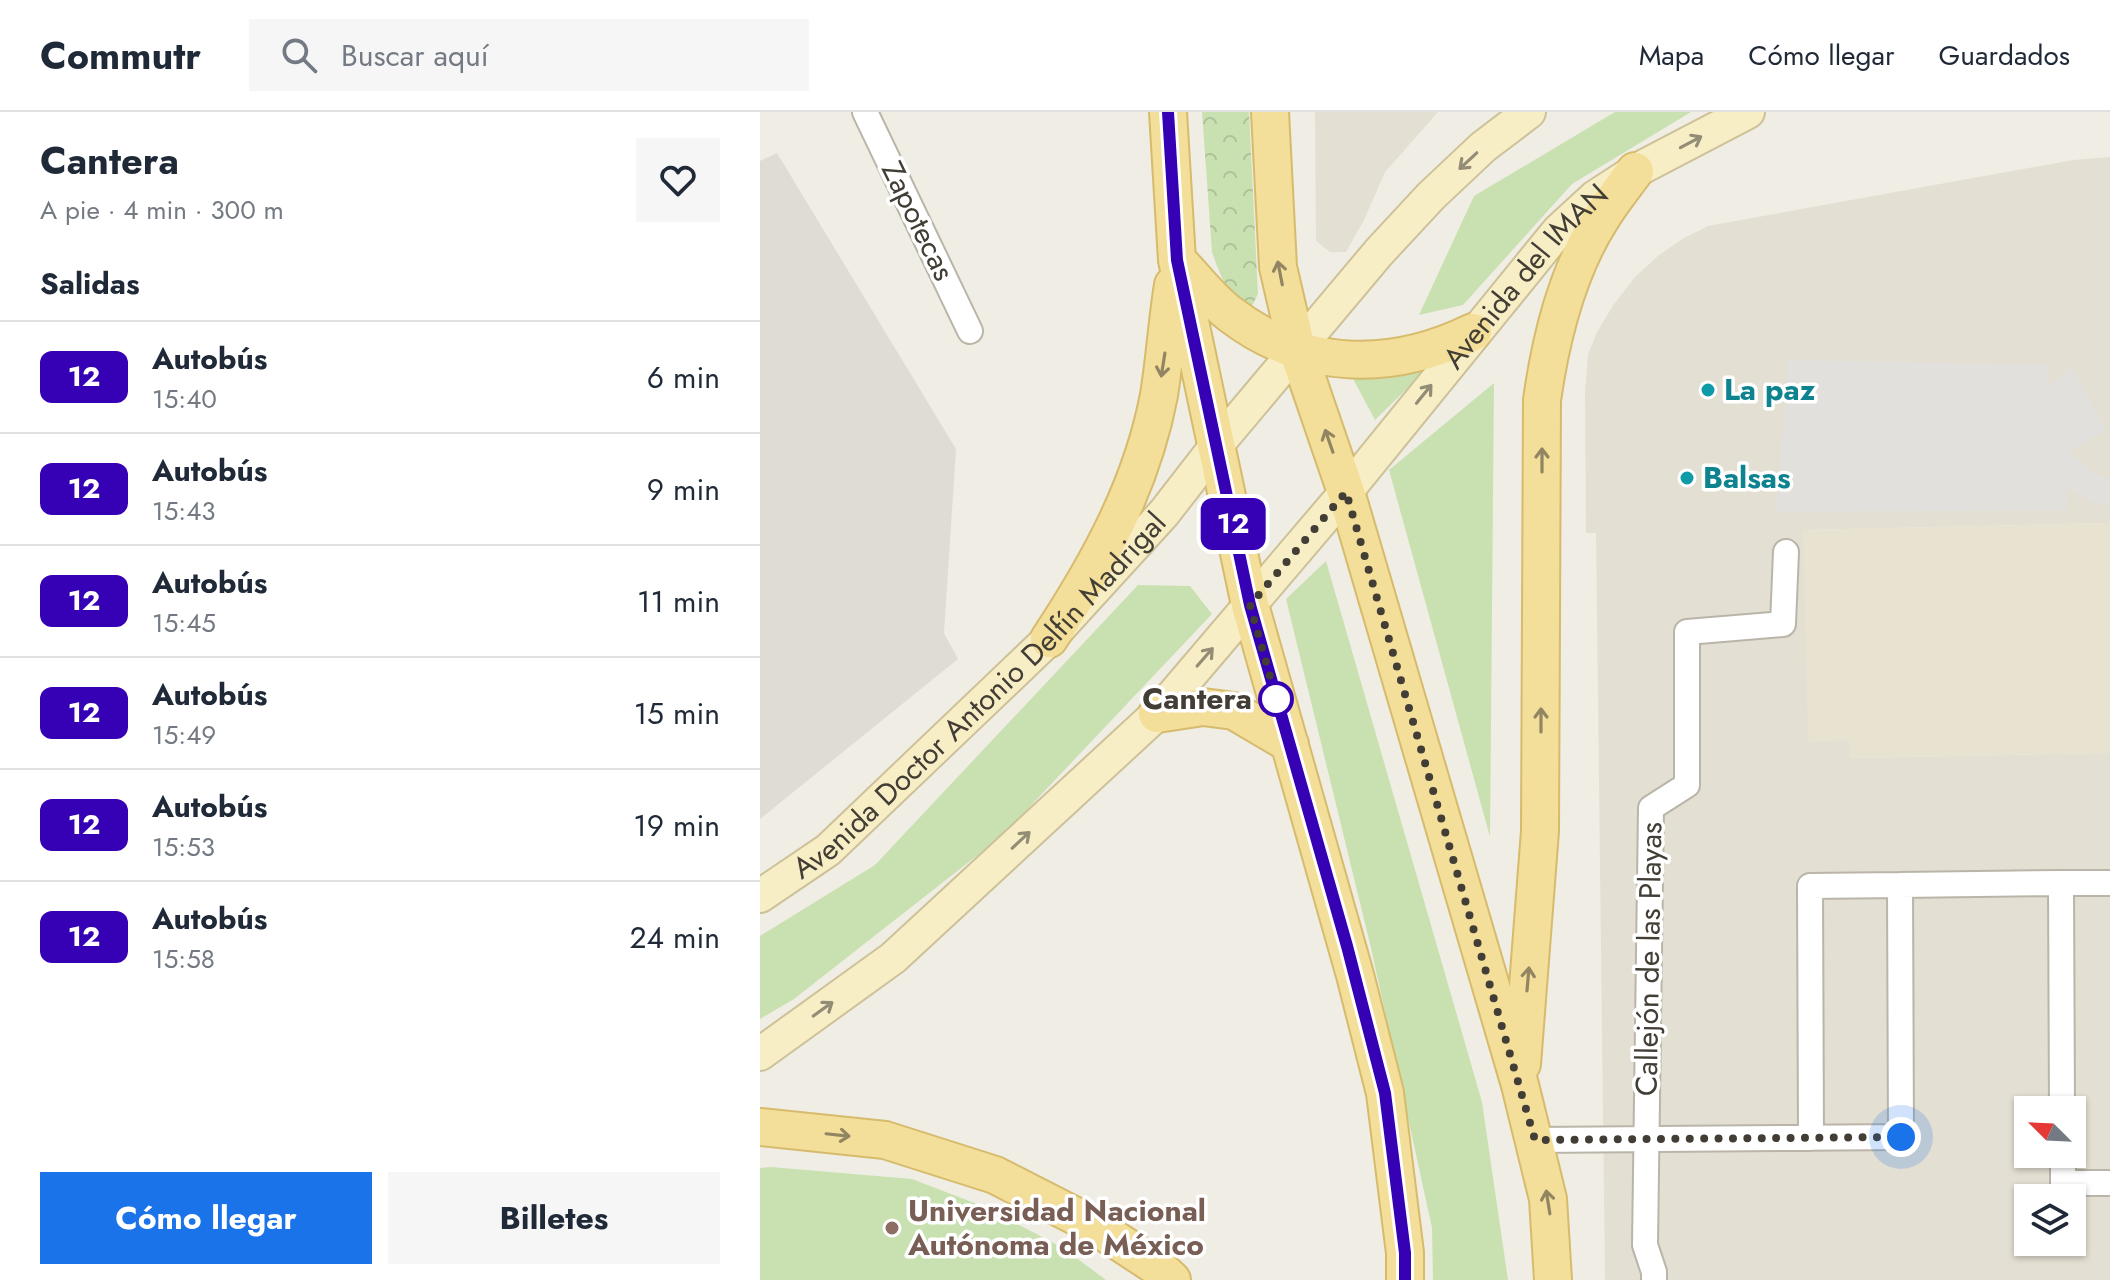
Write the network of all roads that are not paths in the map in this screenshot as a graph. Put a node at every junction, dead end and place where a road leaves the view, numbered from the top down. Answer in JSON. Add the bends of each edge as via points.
{"nodes":[{"id":1,"x":865,"y":112,"type":"edge"},
{"id":2,"x":1168,"y":112,"type":"edge"},
{"id":3,"x":1270,"y":112,"type":"edge"},
{"id":4,"x":1529,"y":112,"type":"edge"},
{"id":5,"x":1748,"y":112,"type":"edge"},
{"id":6,"x":1635,"y":171,"type":"junction"},
{"id":7,"x":1177,"y":260,"type":"junction"},
{"id":8,"x":970,"y":331,"type":"dead end"},
{"id":9,"x":1473,"y":332,"type":"junction"},
{"id":10,"x":1297,"y":349,"type":"junction"},
{"id":11,"x":1216,"y":446,"type":"junction"},
{"id":12,"x":1346,"y":492,"type":"junction"},
{"id":13,"x":1786,"y":552,"type":"dead end"},
{"id":14,"x":1250,"y":605,"type":"junction"},
{"id":15,"x":1049,"y":639,"type":"junction"},
{"id":16,"x":1157,"y":714,"type":"junction"},
{"id":17,"x":1290,"y":744,"type":"junction"},
{"id":18,"x":2061,"y":883,"type":"junction"},
{"id":19,"x":2110,"y":883,"type":"edge"},
{"id":20,"x":1900,"y":885,"type":"junction"},
{"id":21,"x":760,"y":896,"type":"edge"},
{"id":22,"x":760,"y":1054,"type":"edge"},
{"id":23,"x":1520,"y":1085,"type":"junction"},
{"id":24,"x":2062,"y":1096,"type":"edge"},
{"id":25,"x":760,"y":1127,"type":"edge"},
{"id":26,"x":1811,"y":1138,"type":"junction"},
{"id":27,"x":1646,"y":1139,"type":"junction"},
{"id":28,"x":1535,"y":1140,"type":"junction"},
{"id":29,"x":2063,"y":1168,"type":"edge"},
{"id":30,"x":2110,"y":1183,"type":"edge"},
{"id":31,"x":1172,"y":1280,"type":"edge"},
{"id":32,"x":1405,"y":1280,"type":"edge"},
{"id":33,"x":1553,"y":1280,"type":"edge"},
{"id":34,"x":1654,"y":1280,"type":"edge"}],
"edges":[{"from":1,"to":8,"type":"street","name":"Zapotecas"},
{"from":2,"to":7,"type":"main road"},
{"from":10,"to":3,"type":"main road","one_way":true,"via":[[1278,267]]},
{"from":4,"to":10,"type":"main road","one_way":true,"via":[[1431,196]]},
{"from":6,"to":5,"type":"main road","name":"Avenida del IMAN","one_way":true},
{"from":6,"to":9,"type":"main road","name":"Avenida del IMAN","via":[[1595,197],[1558,231]]},
{"from":23,"to":6,"type":"main road","one_way":true,"via":[[1540,831],[1542,400],[1555,332],[1581,258],[1601,218]]},
{"from":7,"to":10,"type":"main road","via":[[1228,313]]},
{"from":7,"to":11,"type":"main road"},
{"from":7,"to":15,"type":"main road","one_way":true,"via":[[1158,398],[1132,488],[1089,579]]},
{"from":9,"to":10,"type":"main road","via":[[1392,359],[1335,359]]},
{"from":12,"to":9,"type":"main road","name":"Avenida del IMAN","one_way":true},
{"from":10,"to":11,"type":"main road"},
{"from":12,"to":10,"type":"main road","one_way":true},
{"from":11,"to":14,"type":"main road"},
{"from":11,"to":15,"type":"main road","name":"Avenida Doctor Antonio Delfín Madrigal","via":[[1164,513]]},
{"from":12,"to":14,"type":"main road","name":"Avenida del IMAN"},
{"from":12,"to":23,"type":"main road"},
{"from":13,"to":27,"type":"street","name":"Callejón de las Playas","via":[[1783,624],[1687,632],[1687,785],[1651,808]]},
{"from":16,"to":14,"type":"main road","one_way":true},
{"from":14,"to":17,"type":"main road"},
{"from":15,"to":21,"type":"main road","name":"Avenida Doctor Antonio Delfín Madrigal","via":[[828,850]]},
{"from":16,"to":17,"type":"main road","via":[[1203,707],[1234,711]]},
{"from":22,"to":16,"type":"main road","one_way":true,"via":[[893,958]]},
{"from":17,"to":32,"type":"main road","via":[[1385,1093]]},
{"from":18,"to":19,"type":"street"},
{"from":18,"to":20,"type":"street"},
{"from":18,"to":24,"type":"street"},
{"from":20,"to":26,"type":"street","name":"Callejón de las Playas","via":[[1901,1137]]},
{"from":20,"to":26,"type":"street","via":[[1810,886]]},
{"from":23,"to":28,"type":"main road"},
{"from":25,"to":31,"type":"main road","one_way":true,"via":[[885,1140],[995,1175],[1093,1225]]},
{"from":26,"to":27,"type":"street","name":"Callejón de las Playas"},
{"from":27,"to":28,"type":"street","name":"Callejón de las Playas"},
{"from":27,"to":34,"type":"street","name":"Callejón de las Playas","via":[[1645,1245]]},
{"from":33,"to":28,"type":"main road","one_way":true,"via":[[1548,1199]]},
{"from":29,"to":30,"type":"street","via":[[2063,1183]]}]}
